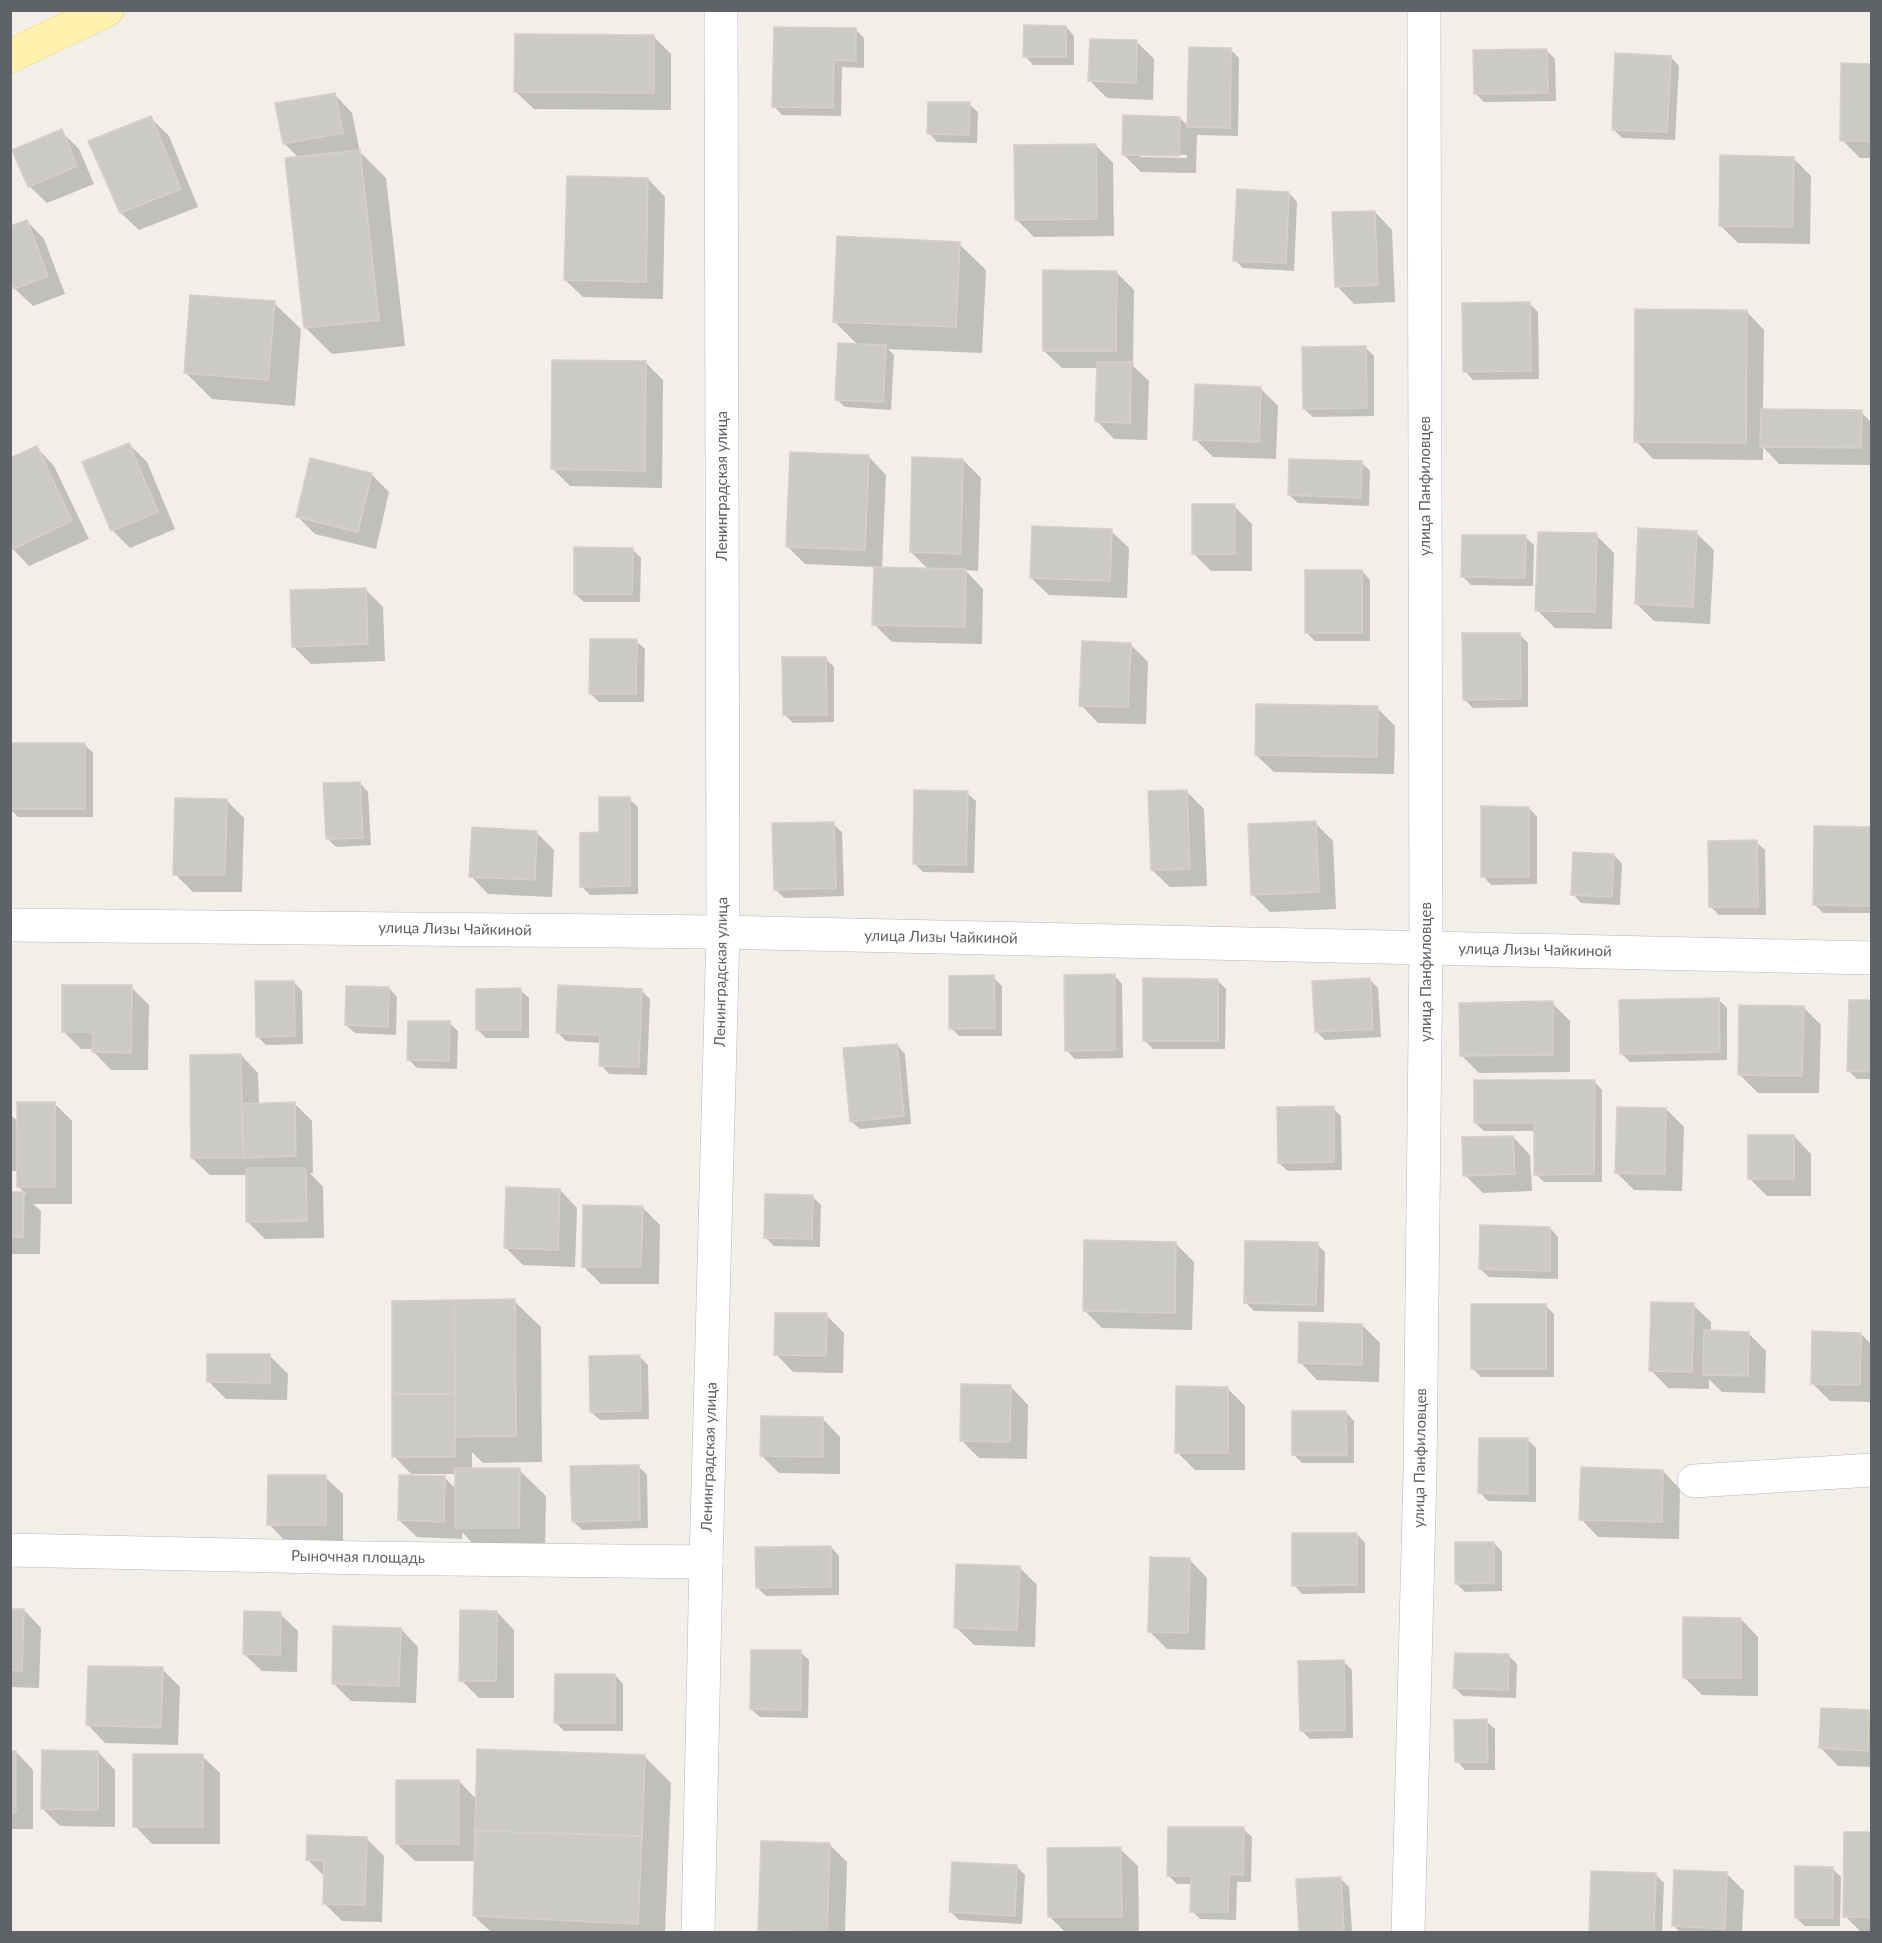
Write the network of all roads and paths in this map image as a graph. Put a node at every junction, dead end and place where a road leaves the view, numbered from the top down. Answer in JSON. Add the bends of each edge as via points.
{"nodes":[{"id":1,"x":107,"y":10,"type":"edge"},
{"id":2,"x":721,"y":10,"type":"edge"},
{"id":3,"x":1424,"y":10,"type":"edge"},
{"id":4,"x":10,"y":56,"type":"edge"},
{"id":5,"x":10,"y":925,"type":"edge"},
{"id":6,"x":723,"y":932,"type":"junction"},
{"id":7,"x":1426,"y":948,"type":"junction"},
{"id":8,"x":1872,"y":958,"type":"edge"},
{"id":9,"x":1872,"y":1470,"type":"edge"},
{"id":10,"x":1694,"y":1481,"type":"dead end"},
{"id":11,"x":10,"y":1550,"type":"edge"},
{"id":12,"x":706,"y":1562,"type":"junction"},
{"id":13,"x":698,"y":1932,"type":"edge"},
{"id":14,"x":1408,"y":1932,"type":"edge"}],
"edges":[{"from":1,"to":4,"type":"main road"},
{"from":2,"to":6,"type":"street","name":"Ленинградская улица"},
{"from":3,"to":7,"type":"street","name":"улица Панфиловцев"},
{"from":5,"to":6,"type":"street","name":"улица Лизы Чайкиной"},
{"from":6,"to":7,"type":"street","name":"улица Лизы Чайкиной"},
{"from":6,"to":12,"type":"street","name":"Ленинградская улица"},
{"from":7,"to":8,"type":"street","name":"улица Лизы Чайкиной"},
{"from":7,"to":14,"type":"street","name":"улица Панфиловцев","via":[[1420,1473]]},
{"from":9,"to":10,"type":"street"},
{"from":11,"to":12,"type":"street","name":"Рыночная площадь"},
{"from":12,"to":13,"type":"street","name":"Ленинградская улица"}]}
